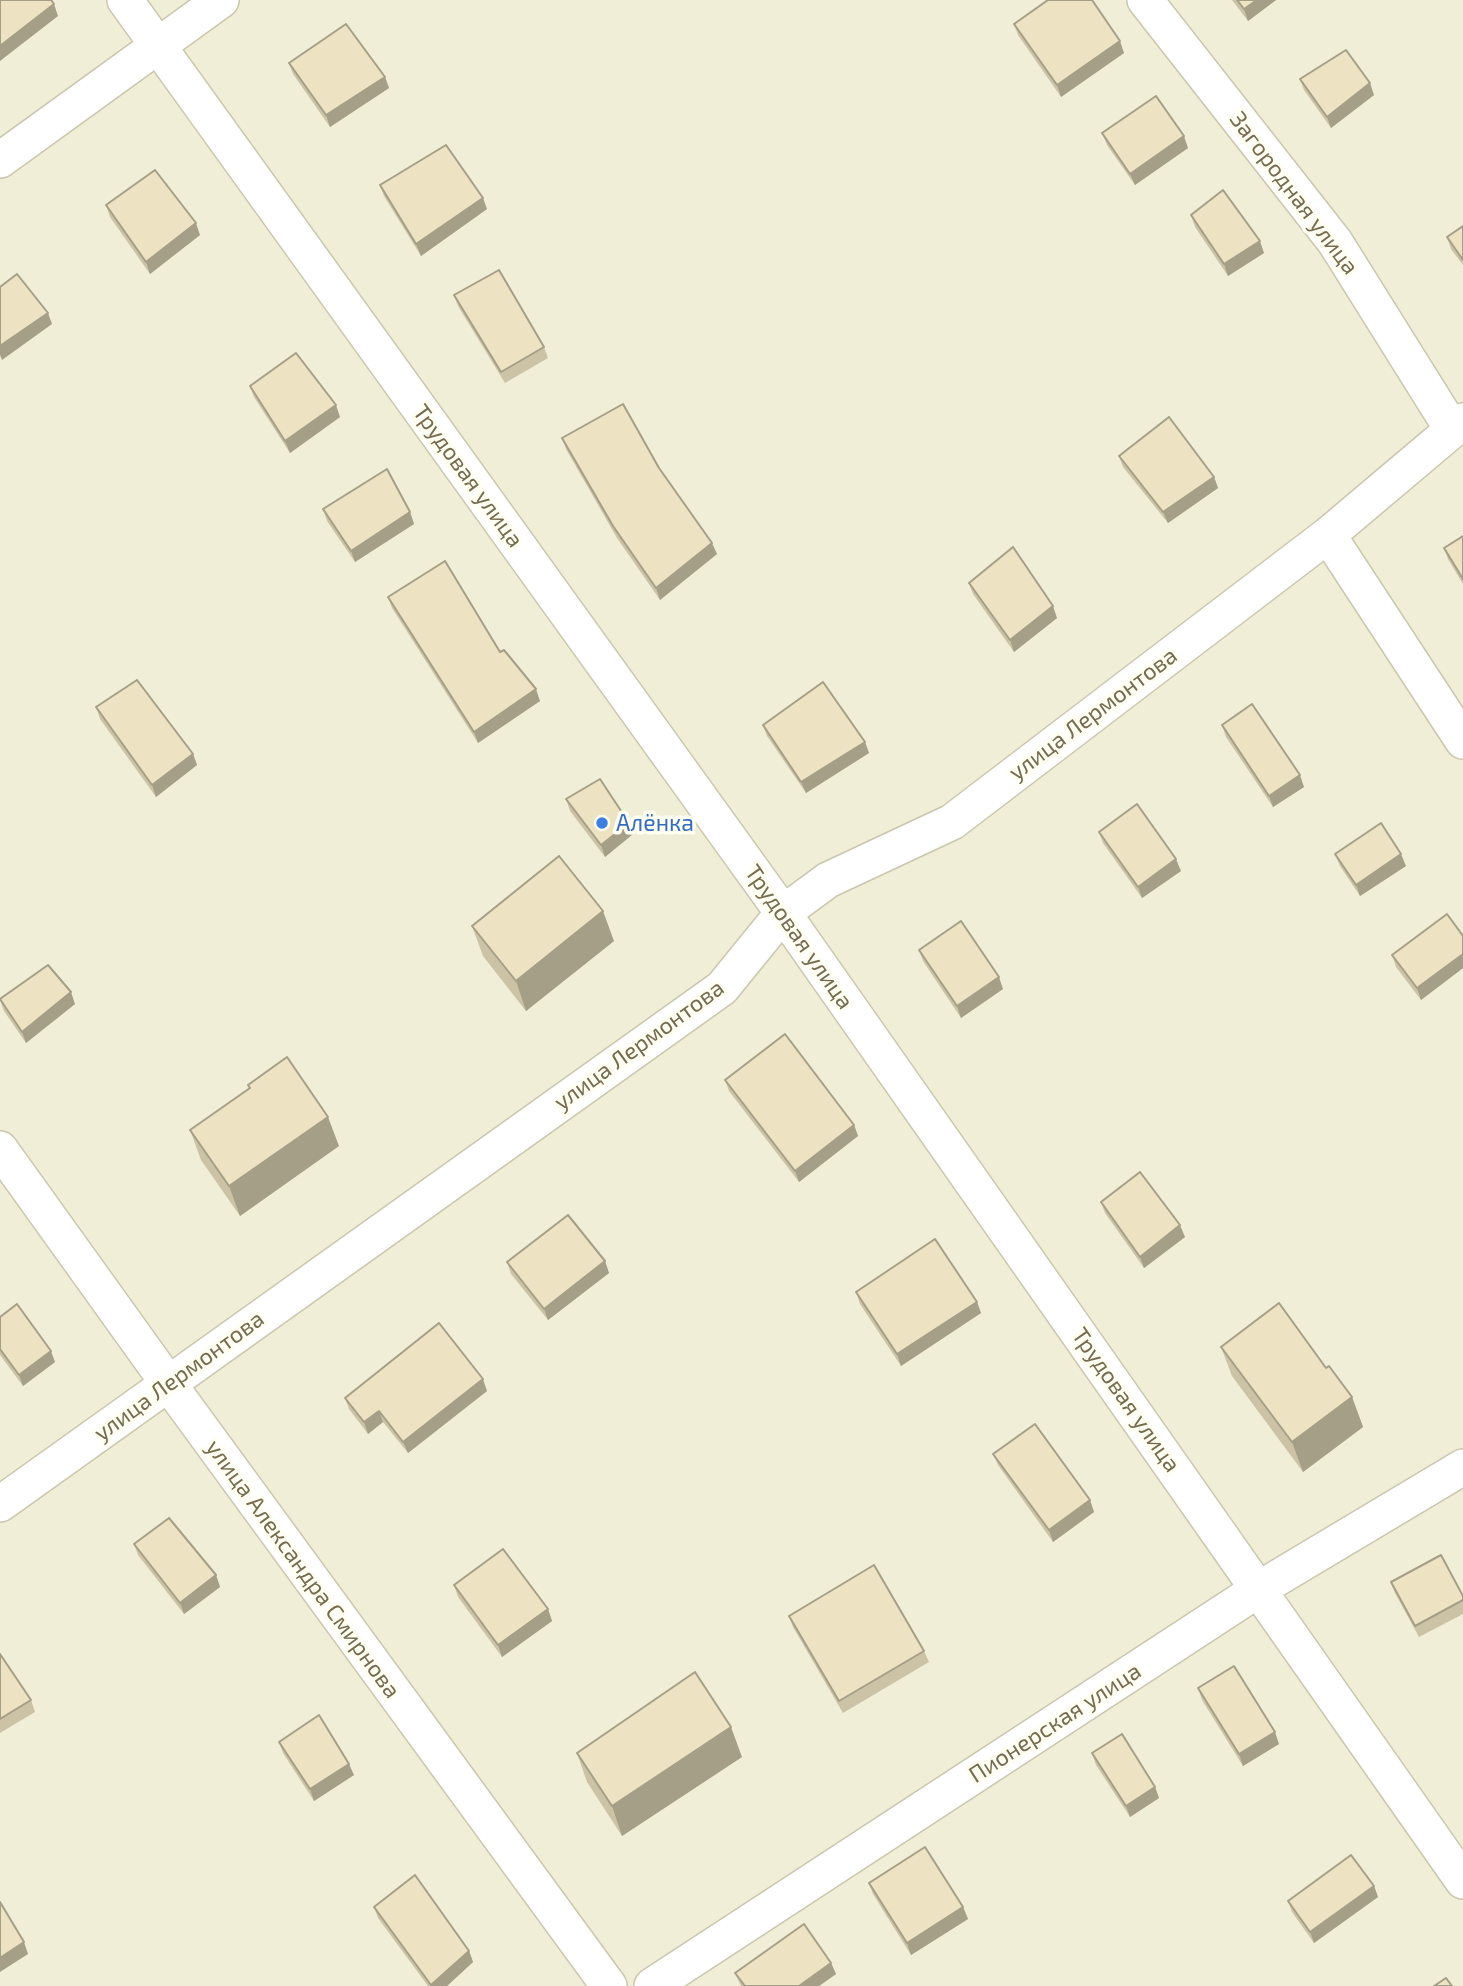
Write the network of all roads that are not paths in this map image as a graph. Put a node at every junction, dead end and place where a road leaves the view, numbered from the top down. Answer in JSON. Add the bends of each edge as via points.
{"nodes":[{"id":1,"x":125,"y":0,"type":"edge"},
{"id":2,"x":221,"y":0,"type":"edge"},
{"id":3,"x":1145,"y":0,"type":"edge"},
{"id":4,"x":158,"y":46,"type":"junction"},
{"id":5,"x":0,"y":160,"type":"edge"},
{"id":6,"x":1458,"y":425,"type":"edge"},
{"id":7,"x":1328,"y":535,"type":"junction"},
{"id":8,"x":1463,"y":741,"type":"edge"},
{"id":9,"x":783,"y":913,"type":"junction"},
{"id":10,"x":0,"y":1149,"type":"edge"},
{"id":11,"x":168,"y":1384,"type":"junction"},
{"id":12,"x":1463,"y":1467,"type":"edge"},
{"id":13,"x":0,"y":1504,"type":"edge"},
{"id":14,"x":1259,"y":1589,"type":"junction"},
{"id":15,"x":1463,"y":1881,"type":"edge"},
{"id":16,"x":609,"y":1986,"type":"edge"},
{"id":17,"x":652,"y":1986,"type":"edge"}],
"edges":[{"from":1,"to":4,"type":"street","name":"Трудовая улица"},
{"from":2,"to":4,"type":"street"},
{"from":3,"to":6,"type":"street","name":"Загородная улица","via":[[1335,242]]},
{"from":4,"to":5,"type":"street"},
{"from":4,"to":9,"type":"street","name":"Трудовая улица"},
{"from":6,"to":7,"type":"street","name":"улица Лермонтова"},
{"from":7,"to":8,"type":"street"},
{"from":7,"to":9,"type":"street","name":"улица Лермонтова","via":[[952,822],[828,880]]},
{"from":9,"to":11,"type":"street","name":"улица Лермонтова","via":[[722,988]]},
{"from":9,"to":14,"type":"street","name":"Трудовая улица"},
{"from":10,"to":11,"type":"street","name":"улица Александра Смирнова"},
{"from":11,"to":13,"type":"street","name":"улица Лермонтова"},
{"from":11,"to":16,"type":"street","name":"улица Александра Смирнова"},
{"from":12,"to":14,"type":"street","name":"Пионерская улица"},
{"from":14,"to":15,"type":"street","name":"Трудовая улица"},
{"from":14,"to":17,"type":"street","name":"Пионерская улица"}]}
